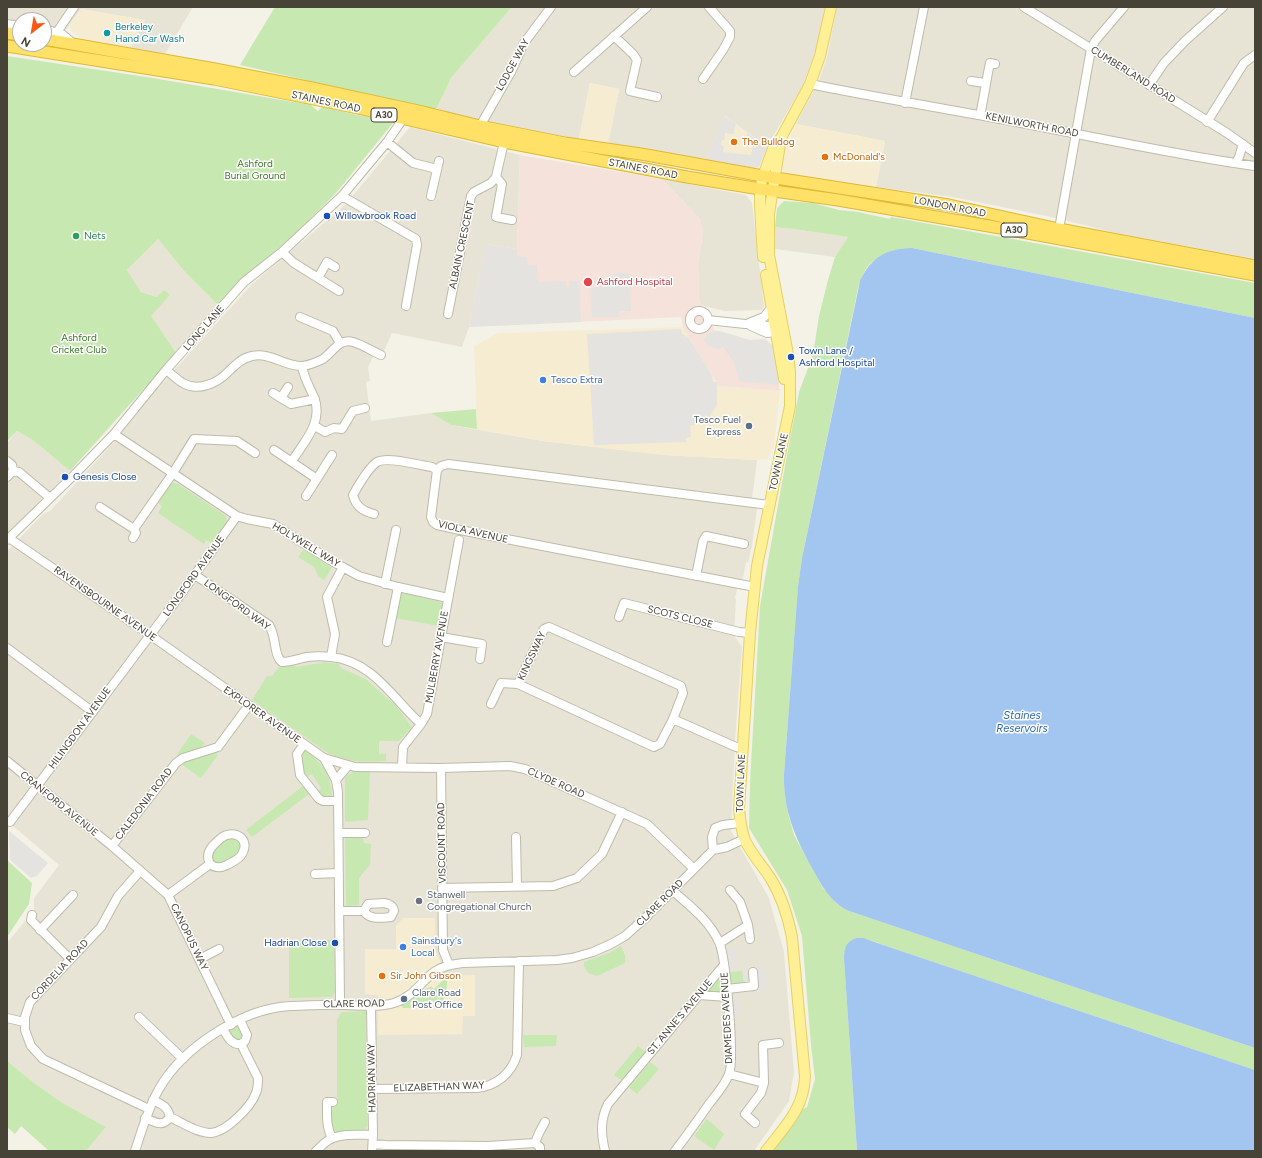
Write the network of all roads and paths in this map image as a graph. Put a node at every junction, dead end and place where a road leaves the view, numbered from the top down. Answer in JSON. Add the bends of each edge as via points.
{"nodes":[{"id":1,"x":74,"y":7,"type":"edge"},
{"id":2,"x":551,"y":7,"type":"edge"},
{"id":3,"x":647,"y":7,"type":"edge"},
{"id":4,"x":709,"y":7,"type":"edge"},
{"id":5,"x":830,"y":7,"type":"edge"},
{"id":6,"x":924,"y":7,"type":"edge"},
{"id":7,"x":1024,"y":7,"type":"edge"},
{"id":8,"x":1124,"y":7,"type":"edge"},
{"id":9,"x":1223,"y":7,"type":"edge"},
{"id":10,"x":52,"y":36,"type":"edge"},
{"id":11,"x":614,"y":36,"type":"junction"},
{"id":12,"x":52,"y":37,"type":"edge"},
{"id":13,"x":1091,"y":49,"type":"junction"},
{"id":14,"x":46,"y":52,"type":"edge"},
{"id":15,"x":1255,"y":55,"type":"edge"},
{"id":16,"x":995,"y":64,"type":"dead end"},
{"id":17,"x":574,"y":72,"type":"dead end"},
{"id":18,"x":703,"y":79,"type":"dead end"},
{"id":19,"x":972,"y":81,"type":"dead end"},
{"id":20,"x":985,"y":83,"type":"junction"},
{"id":21,"x":810,"y":84,"type":"junction"},
{"id":22,"x":1149,"y":85,"type":"junction"},
{"id":23,"x":657,"y":97,"type":"dead end"},
{"id":24,"x":905,"y":103,"type":"junction"},
{"id":25,"x":980,"y":115,"type":"junction"},
{"id":26,"x":403,"y":119,"type":"junction"},
{"id":27,"x":1207,"y":122,"type":"junction"},
{"id":28,"x":480,"y":126,"type":"junction"},
{"id":29,"x":1076,"y":134,"type":"junction"},
{"id":30,"x":781,"y":138,"type":"junction"},
{"id":31,"x":387,"y":142,"type":"junction"},
{"id":32,"x":504,"y":142,"type":"junction"},
{"id":33,"x":1243,"y":144,"type":"junction"},
{"id":34,"x":1255,"y":153,"type":"edge"},
{"id":35,"x":1236,"y":163,"type":"junction"},
{"id":36,"x":1255,"y":166,"type":"edge"},
{"id":37,"x":762,"y":176,"type":"junction"},
{"id":38,"x":496,"y":177,"type":"junction"},
{"id":39,"x":775,"y":178,"type":"junction"},
{"id":40,"x":760,"y":189,"type":"junction"},
{"id":41,"x":772,"y":191,"type":"junction"},
{"id":42,"x":342,"y":196,"type":"junction"},
{"id":43,"x":431,"y":196,"type":"dead end"},
{"id":44,"x":512,"y":220,"type":"dead end"},
{"id":45,"x":1059,"y":228,"type":"junction"},
{"id":46,"x":282,"y":252,"type":"junction"},
{"id":47,"x":1255,"y":266,"type":"edge"},
{"id":48,"x":335,"y":267,"type":"dead end"},
{"id":49,"x":1255,"y":275,"type":"edge"},
{"id":50,"x":318,"y":278,"type":"junction"},
{"id":51,"x":339,"y":291,"type":"dead end"},
{"id":52,"x":406,"y":306,"type":"dead end"},
{"id":53,"x":771,"y":308,"type":"junction"},
{"id":54,"x":448,"y":314,"type":"dead end"},
{"id":55,"x":300,"y":317,"type":"dead end"},
{"id":56,"x":708,"y":320,"type":"dead end"},
{"id":57,"x":745,"y":324,"type":"junction"},
{"id":58,"x":778,"y":330,"type":"junction"},
{"id":59,"x":340,"y":343,"type":"junction"},
{"id":60,"x":381,"y":355,"type":"dead end"},
{"id":61,"x":302,"y":366,"type":"junction"},
{"id":62,"x":166,"y":370,"type":"junction"},
{"id":63,"x":288,"y":387,"type":"dead end"},
{"id":64,"x":273,"y":393,"type":"dead end"},
{"id":65,"x":281,"y":398,"type":"junction"},
{"id":66,"x":315,"y":399,"type":"junction"},
{"id":67,"x":365,"y":408,"type":"dead end"},
{"id":68,"x":315,"y":426,"type":"junction"},
{"id":69,"x":114,"y":434,"type":"junction"},
{"id":70,"x":274,"y":450,"type":"dead end"},
{"id":71,"x":255,"y":453,"type":"dead end"},
{"id":72,"x":332,"y":455,"type":"dead end"},
{"id":73,"x":7,"y":461,"type":"edge"},
{"id":74,"x":292,"y":461,"type":"junction"},
{"id":75,"x":437,"y":470,"type":"junction"},
{"id":76,"x":13,"y":471,"type":"junction"},
{"id":77,"x":172,"y":473,"type":"junction"},
{"id":78,"x":7,"y":477,"type":"edge"},
{"id":79,"x":317,"y":479,"type":"junction"},
{"id":80,"x":306,"y":496,"type":"dead end"},
{"id":81,"x":50,"y":498,"type":"junction"},
{"id":82,"x":769,"y":505,"type":"junction"},
{"id":83,"x":100,"y":507,"type":"dead end"},
{"id":84,"x":374,"y":514,"type":"dead end"},
{"id":85,"x":237,"y":516,"type":"junction"},
{"id":86,"x":396,"y":530,"type":"dead end"},
{"id":87,"x":8,"y":539,"type":"edge"},
{"id":88,"x":459,"y":540,"type":"dead end"},
{"id":89,"x":744,"y":544,"type":"dead end"},
{"id":90,"x":343,"y":567,"type":"junction"},
{"id":91,"x":195,"y":575,"type":"junction"},
{"id":92,"x":696,"y":576,"type":"junction"},
{"id":93,"x":385,"y":584,"type":"junction"},
{"id":94,"x":398,"y":587,"type":"junction"},
{"id":95,"x":755,"y":587,"type":"junction"},
{"id":96,"x":448,"y":598,"type":"junction"},
{"id":97,"x":619,"y":617,"type":"dead end"},
{"id":98,"x":750,"y":633,"type":"junction"},
{"id":99,"x":150,"y":635,"type":"junction"},
{"id":100,"x":441,"y":637,"type":"junction"},
{"id":101,"x":387,"y":642,"type":"dead end"},
{"id":102,"x":7,"y":648,"type":"edge"},
{"id":103,"x":331,"y":657,"type":"junction"},
{"id":104,"x":480,"y":659,"type":"dead end"},
{"id":105,"x":201,"y":672,"type":"joint"},
{"id":106,"x":518,"y":684,"type":"junction"},
{"id":107,"x":491,"y":704,"type":"dead end"},
{"id":108,"x":249,"y":705,"type":"junction"},
{"id":109,"x":93,"y":712,"type":"junction"},
{"id":110,"x":673,"y":719,"type":"junction"},
{"id":111,"x":421,"y":724,"type":"junction"},
{"id":112,"x":304,"y":744,"type":"junction"},
{"id":113,"x":743,"y":748,"type":"junction"},
{"id":114,"x":324,"y":758,"type":"junction"},
{"id":115,"x":7,"y":761,"type":"edge"},
{"id":116,"x":348,"y":766,"type":"junction"},
{"id":117,"x":402,"y":767,"type":"junction"},
{"id":118,"x":441,"y":768,"type":"junction"},
{"id":119,"x":336,"y":780,"type":"junction"},
{"id":120,"x":37,"y":786,"type":"junction"},
{"id":121,"x":338,"y":801,"type":"junction"},
{"id":122,"x":622,"y":812,"type":"junction"},
{"id":123,"x":10,"y":822,"type":"dead end"},
{"id":124,"x":740,"y":823,"type":"junction"},
{"id":125,"x":339,"y":833,"type":"junction"},
{"id":126,"x":365,"y":833,"type":"dead end"},
{"id":127,"x":516,"y":837,"type":"dead end"},
{"id":128,"x":744,"y":839,"type":"junction"},
{"id":129,"x":112,"y":846,"type":"junction"},
{"id":130,"x":713,"y":850,"type":"junction"},
{"id":131,"x":210,"y":864,"type":"junction"},
{"id":132,"x":694,"y":869,"type":"junction"},
{"id":133,"x":140,"y":870,"type":"junction"},
{"id":134,"x":339,"y":873,"type":"junction"},
{"id":135,"x":315,"y":874,"type":"dead end"},
{"id":136,"x":517,"y":886,"type":"junction"},
{"id":137,"x":442,"y":888,"type":"junction"},
{"id":138,"x":730,"y":890,"type":"dead end"},
{"id":139,"x":673,"y":891,"type":"junction"},
{"id":140,"x":73,"y":895,"type":"dead end"},
{"id":141,"x":168,"y":895,"type":"junction"},
{"id":142,"x":58,"y":898,"type":"dead end"},
{"id":143,"x":65,"y":904,"type":"junction"},
{"id":144,"x":340,"y":911,"type":"junction"},
{"id":145,"x":364,"y":911,"type":"dead end"},
{"id":146,"x":32,"y":915,"type":"dead end"},
{"id":147,"x":748,"y":925,"type":"junction"},
{"id":148,"x":40,"y":930,"type":"junction"},
{"id":149,"x":750,"y":939,"type":"dead end"},
{"id":150,"x":720,"y":943,"type":"junction"},
{"id":151,"x":219,"y":949,"type":"dead end"},
{"id":152,"x":69,"y":958,"type":"junction"},
{"id":153,"x":200,"y":959,"type":"junction"},
{"id":154,"x":519,"y":961,"type":"junction"},
{"id":155,"x":449,"y":965,"type":"junction"},
{"id":156,"x":724,"y":965,"type":"junction"},
{"id":157,"x":753,"y":972,"type":"dead end"},
{"id":158,"x":727,"y":993,"type":"junction"},
{"id":159,"x":699,"y":995,"type":"junction"},
{"id":160,"x":340,"y":1004,"type":"junction"},
{"id":161,"x":371,"y":1005,"type":"junction"},
{"id":162,"x":139,"y":1016,"type":"dead end"},
{"id":163,"x":7,"y":1018,"type":"edge"},
{"id":164,"x":240,"y":1020,"type":"junction"},
{"id":165,"x":24,"y":1022,"type":"junction"},
{"id":166,"x":231,"y":1025,"type":"junction"},
{"id":167,"x":223,"y":1029,"type":"junction"},
{"id":168,"x":779,"y":1043,"type":"dead end"},
{"id":169,"x":241,"y":1044,"type":"junction"},
{"id":170,"x":183,"y":1059,"type":"junction"},
{"id":171,"x":729,"y":1074,"type":"junction"},
{"id":172,"x":764,"y":1083,"type":"junction"},
{"id":173,"x":372,"y":1089,"type":"junction"},
{"id":174,"x":153,"y":1100,"type":"junction"},
{"id":175,"x":333,"y":1102,"type":"dead end"},
{"id":176,"x":149,"y":1108,"type":"junction"},
{"id":177,"x":170,"y":1117,"type":"junction"},
{"id":178,"x":145,"y":1118,"type":"junction"},
{"id":179,"x":545,"y":1122,"type":"dead end"},
{"id":180,"x":755,"y":1123,"type":"dead end"},
{"id":181,"x":373,"y":1135,"type":"junction"},
{"id":182,"x":332,"y":1138,"type":"junction"},
{"id":183,"x":535,"y":1143,"type":"junction"},
{"id":184,"x":372,"y":1147,"type":"edge"},
{"id":185,"x":488,"y":1148,"type":"edge"},
{"id":186,"x":135,"y":1151,"type":"edge"},
{"id":187,"x":316,"y":1151,"type":"edge"},
{"id":188,"x":540,"y":1151,"type":"edge"},
{"id":189,"x":605,"y":1151,"type":"edge"},
{"id":190,"x":675,"y":1151,"type":"edge"},
{"id":191,"x":766,"y":1151,"type":"edge"}],
"edges":[{"from":1,"to":10,"type":"street"},
{"from":2,"to":28,"type":"street","name":"LODGE WAY","via":[[524,43],[511,72]]},
{"from":3,"to":11,"type":"street"},
{"from":4,"to":18,"type":"street","via":[[730,31],[730,37]]},
{"from":5,"to":21,"type":"main road","name":"TOWN LANE","via":[[820,56]]},
{"from":6,"to":24,"type":"street"},
{"from":7,"to":13,"type":"street","name":"CUMBERLAND ROAD"},
{"from":8,"to":13,"type":"street"},
{"from":9,"to":22,"type":"street","via":[[1164,63]]},
{"from":11,"to":17,"type":"street"},
{"from":11,"to":23,"type":"street","via":[[637,60],[630,91]]},
{"from":12,"to":28,"type":"highway","name":"STAINES ROAD","number":"A30","via":[[74,44],[351,96]]},
{"from":13,"to":22,"type":"street","name":"CUMBERLAND ROAD"},
{"from":13,"to":29,"type":"street"},
{"from":14,"to":26,"type":"highway","name":"STAINES ROAD","number":"A30","via":[[214,79]]},
{"from":15,"to":27,"type":"street","via":[[1244,63]]},
{"from":16,"to":20,"type":"street","via":[[990,63]]},
{"from":19,"to":20,"type":"street"},
{"from":20,"to":25,"type":"street"},
{"from":21,"to":24,"type":"street","name":"KENILWORTH ROAD"},
{"from":21,"to":30,"type":"main road","name":"TOWN LANE"},
{"from":22,"to":27,"type":"street","name":"CUMBERLAND ROAD"},
{"from":24,"to":25,"type":"street","name":"KENILWORTH ROAD"},
{"from":25,"to":29,"type":"street","name":"KENILWORTH ROAD"},
{"from":26,"to":31,"type":"street","name":"LONG LANE"},
{"from":26,"to":32,"type":"highway","name":"STAINES ROAD","number":"A30"},
{"from":27,"to":33,"type":"street","name":"CUMBERLAND ROAD"},
{"from":28,"to":37,"type":"highway","name":"STAINES ROAD","number":"A30","via":[[564,143]]},
{"from":29,"to":35,"type":"street","name":"KENILWORTH ROAD"},
{"from":29,"to":45,"type":"street"},
{"from":30,"to":37,"type":"main road","name":"TOWN LANE","via":[[774,146]]},
{"from":30,"to":39,"type":"main road","name":"TOWN LANE"},
{"from":31,"to":42,"type":"street","name":"LONG LANE"},
{"from":31,"to":43,"type":"street","via":[[413,163],[438,165]]},
{"from":32,"to":38,"type":"street"},
{"from":32,"to":40,"type":"highway","name":"STAINES ROAD","number":"A30"},
{"from":33,"to":34,"type":"street","name":"CUMBERLAND ROAD"},
{"from":33,"to":35,"type":"street"},
{"from":35,"to":36,"type":"street","name":"KENILWORTH ROAD"},
{"from":37,"to":39,"type":"highway","name":"LONDON ROAD","number":"A30"},
{"from":37,"to":40,"type":"main road","name":"TOWN LANE"},
{"from":38,"to":44,"type":"street","via":[[502,184],[496,216]]},
{"from":38,"to":54,"type":"street","name":"ALBAIN CRESCENT","via":[[491,184],[474,192],[472,196]]},
{"from":39,"to":41,"type":"main road","name":"TOWN LANE"},
{"from":39,"to":45,"type":"highway","name":"LONDON ROAD","number":"A30","via":[[949,205]]},
{"from":40,"to":41,"type":"highway","number":"A30"},
{"from":40,"to":53,"type":"main road","name":"TOWN LANE","via":[[763,257]]},
{"from":41,"to":49,"type":"highway","number":"A30","via":[[1006,229]]},
{"from":41,"to":58,"type":"main road","name":"TOWN LANE","via":[[769,214],[770,255]]},
{"from":42,"to":46,"type":"street","name":"LONG LANE"},
{"from":42,"to":52,"type":"street","via":[[416,239]]},
{"from":45,"to":47,"type":"highway","name":"LONDON ROAD","number":"A30"},
{"from":46,"to":50,"type":"street","via":[[294,264]]},
{"from":46,"to":62,"type":"street","name":"LONG LANE","via":[[244,282]]},
{"from":48,"to":50,"type":"street","via":[[327,262]]},
{"from":50,"to":51,"type":"street"},
{"from":53,"to":57,"type":"street","via":[[764,317]]},
{"from":53,"to":58,"type":"main road","name":"TOWN LANE"},
{"from":55,"to":59,"type":"street","via":[[333,331]]},
{"from":56,"to":57,"type":"street"},
{"from":57,"to":58,"type":"street","via":[[767,332]]},
{"from":58,"to":82,"type":"main road","name":"TOWN LANE","via":[[787,417]]},
{"from":59,"to":60,"type":"street","via":[[353,342]]},
{"from":59,"to":61,"type":"street","via":[[322,359]]},
{"from":61,"to":62,"type":"street","via":[[270,356],[253,356],[238,362],[218,381],[195,387],[184,384]]},
{"from":61,"to":66,"type":"street","via":[[303,376]]},
{"from":62,"to":69,"type":"street","name":"LONG LANE"},
{"from":63,"to":65,"type":"street"},
{"from":64,"to":65,"type":"street"},
{"from":65,"to":66,"type":"street","via":[[291,404]]},
{"from":66,"to":68,"type":"street"},
{"from":67,"to":68,"type":"street","via":[[353,411],[342,429],[334,428],[325,432]]},
{"from":68,"to":74,"type":"street"},
{"from":69,"to":77,"type":"street","name":"HOLYWELL WAY"},
{"from":69,"to":81,"type":"street","name":"LONG LANE"},
{"from":70,"to":74,"type":"street"},
{"from":71,"to":77,"type":"street","via":[[237,441],[194,439]]},
{"from":72,"to":79,"type":"street"},
{"from":73,"to":76,"type":"street","via":[[12,465]]},
{"from":74,"to":79,"type":"street"},
{"from":75,"to":82,"type":"street","via":[[448,464]]},
{"from":75,"to":84,"type":"street","via":[[387,460],[371,467],[349,493],[361,509]]},
{"from":75,"to":92,"type":"street","name":"VIOLA AVENUE","via":[[431,517],[437,525]]},
{"from":76,"to":78,"type":"street"},
{"from":76,"to":81,"type":"street","via":[[19,472]]},
{"from":77,"to":83,"type":"street","via":[[134,534]]},
{"from":77,"to":85,"type":"street","name":"HOLYWELL WAY"},
{"from":79,"to":80,"type":"street"},
{"from":81,"to":87,"type":"street","name":"LONG LANE"},
{"from":82,"to":95,"type":"main road","name":"TOWN LANE"},
{"from":85,"to":90,"type":"street","name":"HOLYWELL WAY","via":[[273,524]]},
{"from":85,"to":91,"type":"street","name":"LONGFORD AVENUE"},
{"from":86,"to":93,"type":"street"},
{"from":87,"to":99,"type":"street","name":"RAVENSBOURNE AVENUE"},
{"from":88,"to":96,"type":"street","name":"MULBERRY AVENUE"},
{"from":89,"to":92,"type":"street","via":[[706,536]]},
{"from":90,"to":93,"type":"street","name":"HOLYWELL WAY","via":[[359,576]]},
{"from":90,"to":103,"type":"street","via":[[327,597],[335,634]]},
{"from":91,"to":99,"type":"street","name":"LONGFORD AVENUE"},
{"from":91,"to":103,"type":"street","name":"LONGFORD WAY","via":[[269,625],[274,632],[278,658],[282,662],[308,657]]},
{"from":92,"to":95,"type":"street","name":"VIOLA AVENUE"},
{"from":93,"to":94,"type":"street","name":"HOLYWELL WAY"},
{"from":94,"to":96,"type":"street","name":"HOLYWELL WAY"},
{"from":94,"to":101,"type":"street"},
{"from":95,"to":98,"type":"main road","name":"TOWN LANE"},
{"from":96,"to":100,"type":"street","name":"MULBERRY AVENUE"},
{"from":97,"to":98,"type":"street","name":"SCOTS CLOSE","via":[[624,603]]},
{"from":98,"to":113,"type":"main road","name":"TOWN LANE"},
{"from":99,"to":105,"type":"street","name":"RAVENSBOURNE AVENUE"},
{"from":99,"to":109,"type":"street","name":"HILINGDON AVENUE"},
{"from":100,"to":104,"type":"street","via":[[482,644]]},
{"from":100,"to":111,"type":"street","name":"MULBERRY AVENUE","via":[[427,714]]},
{"from":102,"to":109,"type":"street"},
{"from":103,"to":111,"type":"street","name":"LONGFORD WAY","via":[[347,660],[370,672]]},
{"from":105,"to":108,"type":"street","name":"EXPLORER AVENUE"},
{"from":106,"to":107,"type":"street","via":[[501,683]]},
{"from":106,"to":110,"type":"street","name":"KINGSWAY","via":[[654,747],[660,744]]},
{"from":106,"to":110,"type":"street","name":"KINGSWAY","via":[[544,629],[548,627],[681,686],[683,693]]},
{"from":108,"to":112,"type":"street","name":"EXPLORER AVENUE"},
{"from":108,"to":129,"type":"street","name":"CALEDONIA ROAD","via":[[218,746],[176,762]]},
{"from":109,"to":120,"type":"street","name":"HILINGDON AVENUE"},
{"from":110,"to":113,"type":"street"},
{"from":111,"to":117,"type":"street","name":"MULBERRY AVENUE","via":[[403,747]]},
{"from":112,"to":114,"type":"street","name":"EXPLORER AVENUE"},
{"from":112,"to":121,"type":"street","via":[[297,754],[300,775],[319,799]]},
{"from":113,"to":124,"type":"main road","name":"TOWN LANE"},
{"from":114,"to":116,"type":"street","name":"CLYDE ROAD"},
{"from":114,"to":119,"type":"street"},
{"from":115,"to":120,"type":"street","name":"CRANFORD AVENUE"},
{"from":116,"to":117,"type":"street","name":"CLYDE ROAD"},
{"from":116,"to":119,"type":"street"},
{"from":117,"to":118,"type":"street","name":"CLYDE ROAD"},
{"from":118,"to":122,"type":"street","name":"CLYDE ROAD","via":[[510,766],[525,769]]},
{"from":118,"to":137,"type":"street","name":"VISCOUNT ROAD"},
{"from":119,"to":121,"type":"street"},
{"from":120,"to":123,"type":"street","name":"HILINGDON AVENUE"},
{"from":120,"to":129,"type":"street","name":"CRANFORD AVENUE"},
{"from":121,"to":125,"type":"street"},
{"from":122,"to":132,"type":"street","name":"CLYDE ROAD","via":[[647,824]]},
{"from":122,"to":136,"type":"street","via":[[602,854],[577,878],[553,886]]},
{"from":124,"to":128,"type":"main road","name":"TOWN LANE"},
{"from":124,"to":130,"type":"street","via":[[715,828],[712,837]]},
{"from":125,"to":126,"type":"street"},
{"from":125,"to":134,"type":"street"},
{"from":127,"to":136,"type":"street"},
{"from":128,"to":130,"type":"street","name":"CLARE ROAD"},
{"from":128,"to":191,"type":"main road","name":"TOWN LANE","via":[[774,886],[790,924],[805,1076],[804,1091],[798,1109]]},
{"from":129,"to":133,"type":"street","name":"CANOPUS WAY"},
{"from":130,"to":132,"type":"street","name":"CLARE ROAD"},
{"from":131,"to":131,"type":"street","via":[[209,850],[218,840],[229,834],[240,836],[244,844],[241,856],[224,867]]},
{"from":131,"to":141,"type":"street"},
{"from":132,"to":139,"type":"street","name":"CLARE ROAD"},
{"from":133,"to":141,"type":"street","name":"CANOPUS WAY"},
{"from":133,"to":152,"type":"street","name":"CORDELIA ROAD","via":[[118,896],[101,927]]},
{"from":134,"to":135,"type":"street"},
{"from":134,"to":144,"type":"street"},
{"from":136,"to":137,"type":"street"},
{"from":137,"to":155,"type":"street","name":"VISCOUNT ROAD","via":[[443,950]]},
{"from":138,"to":147,"type":"street","via":[[740,902]]},
{"from":139,"to":150,"type":"street","via":[[709,924]]},
{"from":139,"to":154,"type":"street","name":"CLARE ROAD","via":[[631,932],[604,948],[572,958]]},
{"from":140,"to":143,"type":"street"},
{"from":141,"to":153,"type":"street","name":"CANOPUS WAY"},
{"from":142,"to":143,"type":"street"},
{"from":143,"to":148,"type":"street"},
{"from":144,"to":145,"type":"street"},
{"from":144,"to":160,"type":"street"},
{"from":146,"to":148,"type":"street","via":[[31,920]]},
{"from":147,"to":149,"type":"street"},
{"from":147,"to":150,"type":"street"},
{"from":148,"to":152,"type":"street"},
{"from":150,"to":156,"type":"street"},
{"from":151,"to":153,"type":"street"},
{"from":152,"to":165,"type":"street","name":"CORDELIA ROAD","via":[[30,1002]]},
{"from":153,"to":166,"type":"street","name":"CANOPUS WAY"},
{"from":154,"to":155,"type":"street","name":"CLARE ROAD"},
{"from":154,"to":173,"type":"street","name":"ELIZABETHAN WAY","via":[[517,1055],[511,1068],[502,1078],[492,1085],[477,1088]]},
{"from":155,"to":161,"type":"street","name":"CLARE ROAD","via":[[435,972],[402,1000],[384,1005]]},
{"from":156,"to":158,"type":"street","name":"DIAMEDES AVENUE"},
{"from":156,"to":159,"type":"street","name":"ST. ANNE'S AVENUE"},
{"from":157,"to":158,"type":"street","via":[[754,986]]},
{"from":158,"to":159,"type":"street"},
{"from":158,"to":171,"type":"street","name":"DIAMEDES AVENUE","via":[[731,1007],[732,1058]]},
{"from":159,"to":189,"type":"street","name":"ST. ANNE'S AVENUE","via":[[608,1104],[601,1128]]},
{"from":160,"to":161,"type":"street","name":"CLARE ROAD"},
{"from":160,"to":164,"type":"street","name":"CLARE ROAD","via":[[269,1008]]},
{"from":161,"to":173,"type":"street","name":"HADRIAN WAY"},
{"from":162,"to":170,"type":"street"},
{"from":163,"to":165,"type":"street"},
{"from":164,"to":166,"type":"street","name":"CLARE ROAD"},
{"from":164,"to":169,"type":"street","via":[[247,1036]]},
{"from":165,"to":176,"type":"street","via":[[31,1046],[43,1059]]},
{"from":166,"to":167,"type":"street","name":"CLARE ROAD"},
{"from":167,"to":169,"type":"street","via":[[232,1042]]},
{"from":167,"to":170,"type":"street","name":"CLARE ROAD","via":[[203,1041]]},
{"from":168,"to":172,"type":"street","via":[[763,1045]]},
{"from":169,"to":177,"type":"street","via":[[258,1078],[257,1093],[242,1112],[227,1127],[212,1133],[202,1132]]},
{"from":170,"to":174,"type":"street","name":"CLARE ROAD","via":[[167,1077]]},
{"from":171,"to":172,"type":"street"},
{"from":171,"to":190,"type":"street","name":"DIAMEDES AVENUE"},
{"from":172,"to":180,"type":"street","via":[[761,1093],[745,1114]]},
{"from":173,"to":181,"type":"street","name":"HADRIAN WAY"},
{"from":174,"to":176,"type":"street","name":"CLARE ROAD"},
{"from":174,"to":177,"type":"street","via":[[165,1106]]},
{"from":175,"to":182,"type":"street","via":[[327,1102],[327,1121]]},
{"from":176,"to":178,"type":"street","name":"CLARE ROAD"},
{"from":177,"to":178,"type":"street","via":[[166,1123],[161,1124]]},
{"from":178,"to":186,"type":"street","name":"CLARE ROAD"},
{"from":179,"to":183,"type":"street"},
{"from":181,"to":182,"type":"street"},
{"from":181,"to":184,"type":"street","name":"HADRIAN WAY"},
{"from":182,"to":187,"type":"street"},
{"from":183,"to":185,"type":"street"},
{"from":183,"to":188,"type":"street","via":[[540,1147]]},
{"from":184,"to":185,"type":"street","via":[[386,1145]]}]}
